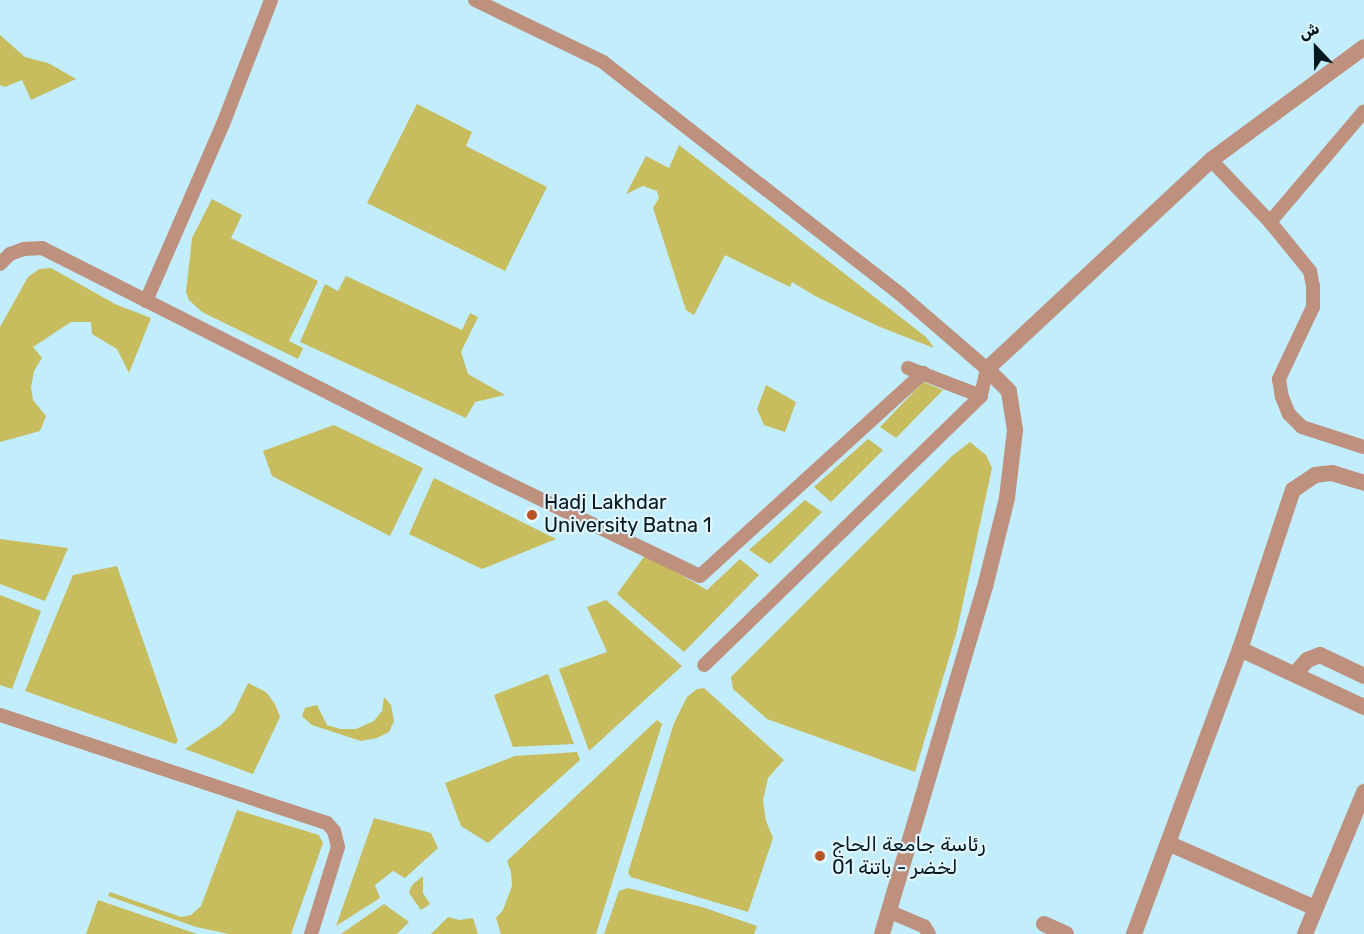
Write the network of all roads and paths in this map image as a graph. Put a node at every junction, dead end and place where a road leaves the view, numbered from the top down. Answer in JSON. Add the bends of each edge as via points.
{"nodes":[{"id":1,"x":272,"y":0,"type":"edge"},
{"id":2,"x":475,"y":0,"type":"edge"},
{"id":3,"x":1364,"y":47,"type":"edge"},
{"id":4,"x":1364,"y":111,"type":"edge"},
{"id":5,"x":1210,"y":160,"type":"junction"},
{"id":6,"x":1270,"y":222,"type":"junction"},
{"id":7,"x":0,"y":264,"type":"edge"},
{"id":8,"x":146,"y":301,"type":"junction"},
{"id":9,"x":908,"y":368,"type":"dead end"},
{"id":10,"x":987,"y":369,"type":"junction"},
{"id":11,"x":923,"y":373,"type":"junction"},
{"id":12,"x":981,"y":396,"type":"junction"},
{"id":13,"x":1364,"y":447,"type":"edge"},
{"id":14,"x":1364,"y":483,"type":"edge"},
{"id":15,"x":1240,"y":649,"type":"junction"},
{"id":16,"x":704,"y":664,"type":"dead end"},
{"id":17,"x":1295,"y":674,"type":"junction"},
{"id":18,"x":1364,"y":676,"type":"edge"},
{"id":19,"x":1364,"y":707,"type":"edge"},
{"id":20,"x":0,"y":715,"type":"edge"},
{"id":21,"x":1364,"y":792,"type":"edge"},
{"id":22,"x":1170,"y":844,"type":"junction"},
{"id":23,"x":1315,"y":908,"type":"junction"},
{"id":24,"x":888,"y":911,"type":"junction"},
{"id":25,"x":1044,"y":924,"type":"dead end"},
{"id":26,"x":311,"y":934,"type":"edge"},
{"id":27,"x":882,"y":934,"type":"edge"},
{"id":28,"x":929,"y":934,"type":"edge"},
{"id":29,"x":1066,"y":934,"type":"edge"},
{"id":30,"x":1134,"y":934,"type":"edge"},
{"id":31,"x":1305,"y":934,"type":"edge"}],
"edges":[{"from":1,"to":8,"type":"lane"},
{"from":2,"to":10,"type":"lane","via":[[603,62],[900,294]]},
{"from":3,"to":5,"type":"street"},
{"from":4,"to":6,"type":"lane"},
{"from":5,"to":6,"type":"lane"},
{"from":5,"to":10,"type":"street"},
{"from":6,"to":13,"type":"lane","via":[[1310,271],[1313,286],[1313,307],[1279,379],[1289,414],[1302,427]]},
{"from":7,"to":8,"type":"lane","via":[[10,254],[42,248]]},
{"from":8,"to":11,"type":"lane","via":[[700,576]]},
{"from":9,"to":11,"type":"lane"},
{"from":10,"to":12,"type":"lane"},
{"from":10,"to":24,"type":"street","via":[[1009,391],[1015,430],[1007,498],[985,587]]},
{"from":11,"to":12,"type":"lane"},
{"from":12,"to":16,"type":"lane"},
{"from":14,"to":15,"type":"street","via":[[1332,473],[1315,475],[1293,490]]},
{"from":15,"to":17,"type":"street"},
{"from":15,"to":22,"type":"street"},
{"from":17,"to":18,"type":"street","via":[[1307,660],[1320,655]]},
{"from":17,"to":19,"type":"street"},
{"from":20,"to":26,"type":"lane","via":[[327,824],[334,831],[338,847]]},
{"from":21,"to":23,"type":"street"},
{"from":22,"to":23,"type":"street"},
{"from":22,"to":30,"type":"street"},
{"from":23,"to":31,"type":"street"},
{"from":24,"to":27,"type":"street"},
{"from":24,"to":28,"type":"lane","via":[[924,926]]},
{"from":25,"to":29,"type":"street"}]}
